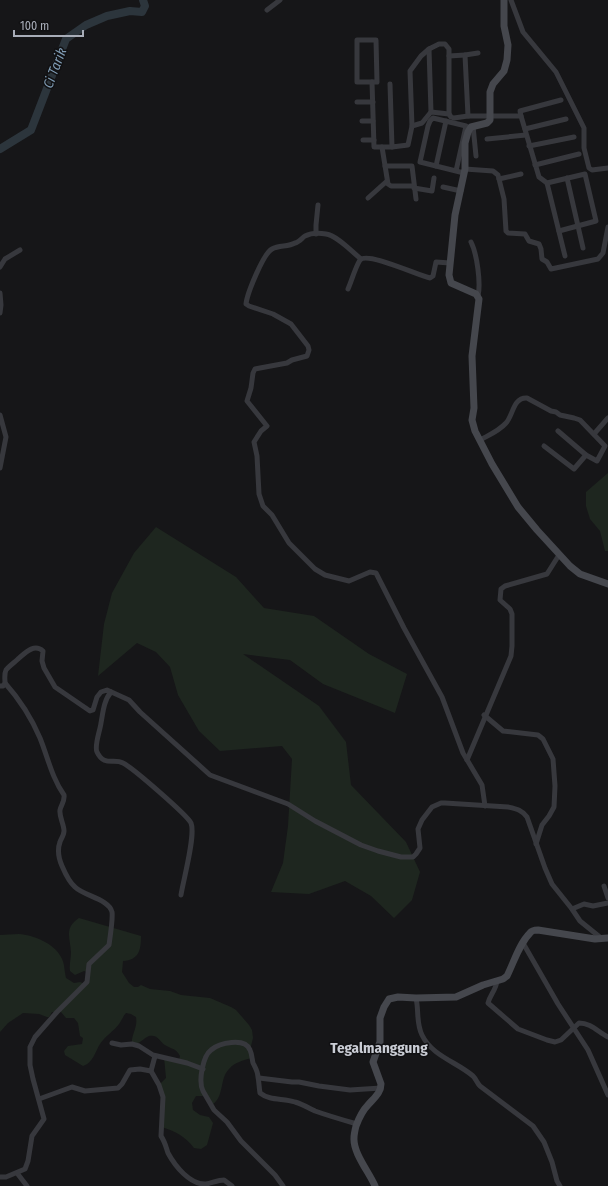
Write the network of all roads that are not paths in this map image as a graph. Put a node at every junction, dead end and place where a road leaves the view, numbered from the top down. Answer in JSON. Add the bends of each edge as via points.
{"nodes":[{"id":1,"x":280,"y":0,"type":"edge"},
{"id":2,"x":504,"y":0,"type":"edge"},
{"id":3,"x":511,"y":0,"type":"edge"},
{"id":4,"x":267,"y":10,"type":"dead end"},
{"id":5,"x":429,"y":49,"type":"junction"},
{"id":6,"x":478,"y":53,"type":"dead end"},
{"id":7,"x":465,"y":55,"type":"junction"},
{"id":8,"x":449,"y":56,"type":"junction"},
{"id":9,"x":372,"y":82,"type":"junction"},
{"id":10,"x":390,"y":84,"type":"dead end"},
{"id":11,"x":561,"y":100,"type":"dead end"},
{"id":12,"x":357,"y":102,"type":"dead end"},
{"id":13,"x":373,"y":102,"type":"junction"},
{"id":14,"x":431,"y":112,"type":"junction"},
{"id":15,"x":449,"y":114,"type":"junction"},
{"id":16,"x":468,"y":116,"type":"junction"},
{"id":17,"x":491,"y":116,"type":"junction"},
{"id":18,"x":521,"y":116,"type":"junction"},
{"id":19,"x":566,"y":119,"type":"dead end"},
{"id":20,"x":373,"y":120,"type":"junction"},
{"id":21,"x":362,"y":121,"type":"dead end"},
{"id":22,"x":446,"y":121,"type":"junction"},
{"id":23,"x":412,"y":126,"type":"junction"},
{"id":24,"x":473,"y":126,"type":"junction"},
{"id":25,"x":525,"y":132,"type":"junction"},
{"id":26,"x":574,"y":137,"type":"dead end"},
{"id":27,"x":487,"y":138,"type":"dead end"},
{"id":28,"x":363,"y":140,"type":"dead end"},
{"id":29,"x":374,"y":140,"type":"junction"},
{"id":30,"x":530,"y":146,"type":"junction"},
{"id":31,"x":382,"y":147,"type":"junction"},
{"id":32,"x":392,"y":147,"type":"junction"},
{"id":33,"x":579,"y":154,"type":"dead end"},
{"id":34,"x":476,"y":156,"type":"dead end"},
{"id":35,"x":535,"y":165,"type":"junction"},
{"id":36,"x":385,"y":166,"type":"junction"},
{"id":37,"x":436,"y":166,"type":"junction"},
{"id":38,"x":608,"y":168,"type":"edge"},
{"id":39,"x":456,"y":171,"type":"junction"},
{"id":40,"x":465,"y":171,"type":"junction"},
{"id":41,"x":521,"y":174,"type":"dead end"},
{"id":42,"x":434,"y":178,"type":"dead end"},
{"id":43,"x":499,"y":178,"type":"junction"},
{"id":44,"x":567,"y":178,"type":"junction"},
{"id":45,"x":387,"y":181,"type":"junction"},
{"id":46,"x":547,"y":183,"type":"junction"},
{"id":47,"x":414,"y":187,"type":"junction"},
{"id":48,"x":443,"y":187,"type":"dead end"},
{"id":49,"x":461,"y":192,"type":"junction"},
{"id":50,"x":368,"y":198,"type":"dead end"},
{"id":51,"x":416,"y":199,"type":"dead end"},
{"id":52,"x":318,"y":205,"type":"dead end"},
{"id":53,"x":578,"y":226,"type":"junction"},
{"id":54,"x":608,"y":227,"type":"edge"},
{"id":55,"x":559,"y":231,"type":"junction"},
{"id":56,"x":316,"y":234,"type":"junction"},
{"id":57,"x":471,"y":242,"type":"dead end"},
{"id":58,"x":583,"y":248,"type":"dead end"},
{"id":59,"x":20,"y":250,"type":"dead end"},
{"id":60,"x":565,"y":256,"type":"dead end"},
{"id":61,"x":361,"y":259,"type":"junction"},
{"id":62,"x":2,"y":261,"type":"edge"},
{"id":63,"x":450,"y":263,"type":"junction"},
{"id":64,"x":0,"y":267,"type":"edge"},
{"id":65,"x":348,"y":289,"type":"dead end"},
{"id":66,"x":0,"y":293,"type":"edge"},
{"id":67,"x":478,"y":296,"type":"junction"},
{"id":68,"x":0,"y":313,"type":"edge"},
{"id":69,"x":0,"y":414,"type":"edge"},
{"id":70,"x":608,"y":418,"type":"edge"},
{"id":71,"x":558,"y":430,"type":"dead end"},
{"id":72,"x":594,"y":434,"type":"junction"},
{"id":73,"x":480,"y":440,"type":"junction"},
{"id":74,"x":544,"y":446,"type":"dead end"},
{"id":75,"x":586,"y":455,"type":"junction"},
{"id":76,"x":0,"y":468,"type":"edge"},
{"id":77,"x":559,"y":555,"type":"junction"},
{"id":78,"x":608,"y":584,"type":"edge"},
{"id":79,"x":3,"y":685,"type":"edge"},
{"id":80,"x":111,"y":692,"type":"junction"},
{"id":81,"x":484,"y":715,"type":"junction"},
{"id":82,"x":467,"y":760,"type":"junction"},
{"id":83,"x":485,"y":806,"type":"junction"},
{"id":84,"x":536,"y":844,"type":"junction"},
{"id":85,"x":604,"y":886,"type":"dead end"},
{"id":86,"x":181,"y":895,"type":"dead end"},
{"id":87,"x":608,"y":898,"type":"edge"},
{"id":88,"x":608,"y":903,"type":"edge"},
{"id":89,"x":572,"y":909,"type":"junction"},
{"id":90,"x":604,"y":938,"type":"edge"},
{"id":91,"x":523,"y":943,"type":"junction"},
{"id":92,"x":498,"y":981,"type":"junction"},
{"id":93,"x":416,"y":998,"type":"junction"},
{"id":94,"x":574,"y":1027,"type":"junction"},
{"id":95,"x":608,"y":1037,"type":"edge"},
{"id":96,"x":112,"y":1043,"type":"dead end"},
{"id":97,"x":155,"y":1056,"type":"junction"},
{"id":98,"x":203,"y":1069,"type":"junction"},
{"id":99,"x":151,"y":1070,"type":"junction"},
{"id":100,"x":258,"y":1078,"type":"junction"},
{"id":101,"x":381,"y":1088,"type":"junction"},
{"id":102,"x":608,"y":1095,"type":"edge"},
{"id":103,"x":39,"y":1099,"type":"junction"},
{"id":104,"x":357,"y":1124,"type":"junction"},
{"id":105,"x":17,"y":1173,"type":"junction"},
{"id":106,"x":0,"y":1177,"type":"edge"},
{"id":107,"x":27,"y":1186,"type":"edge"},
{"id":108,"x":232,"y":1186,"type":"edge"},
{"id":109,"x":283,"y":1186,"type":"edge"},
{"id":110,"x":375,"y":1186,"type":"edge"},
{"id":111,"x":560,"y":1186,"type":"edge"}],
"edges":[{"from":1,"to":4,"type":"street"},
{"from":2,"to":17,"type":"street","via":[[507,60],[504,71],[492,88]]},
{"from":3,"to":38,"type":"street","via":[[522,32],[556,72],[584,128],[584,148],[589,168]]},
{"from":5,"to":8,"type":"street","via":[[445,44],[449,49]]},
{"from":5,"to":14,"type":"street"},
{"from":5,"to":23,"type":"street","via":[[410,71]]},
{"from":6,"to":7,"type":"street"},
{"from":7,"to":8,"type":"street"},
{"from":7,"to":16,"type":"street"},
{"from":8,"to":15,"type":"street"},
{"from":9,"to":9,"type":"street","via":[[358,82],[357,40],[376,40],[377,82]]},
{"from":9,"to":13,"type":"street"},
{"from":10,"to":32,"type":"street"},
{"from":11,"to":18,"type":"street","via":[[520,111]]},
{"from":12,"to":13,"type":"street"},
{"from":13,"to":20,"type":"street"},
{"from":14,"to":15,"type":"street"},
{"from":14,"to":23,"type":"street","via":[[422,123]]},
{"from":15,"to":16,"type":"street","via":[[454,118]]},
{"from":16,"to":17,"type":"street"},
{"from":17,"to":18,"type":"street"},
{"from":17,"to":24,"type":"street","via":[[487,123]]},
{"from":18,"to":25,"type":"street"},
{"from":19,"to":25,"type":"street"},
{"from":20,"to":21,"type":"street"},
{"from":20,"to":29,"type":"street"},
{"from":22,"to":37,"type":"street"},
{"from":22,"to":37,"type":"street","via":[[433,118],[428,126],[420,162]]},
{"from":22,"to":39,"type":"street","via":[[466,126]]},
{"from":23,"to":32,"type":"street","via":[[408,145]]},
{"from":24,"to":34,"type":"street"},
{"from":24,"to":40,"type":"street","via":[[468,132],[465,144]]},
{"from":25,"to":27,"type":"street"},
{"from":25,"to":30,"type":"street"},
{"from":26,"to":30,"type":"street"},
{"from":28,"to":29,"type":"street"},
{"from":29,"to":31,"type":"street","via":[[374,147]]},
{"from":30,"to":35,"type":"street"},
{"from":31,"to":32,"type":"street"},
{"from":31,"to":36,"type":"street"},
{"from":33,"to":35,"type":"street"},
{"from":35,"to":46,"type":"street","via":[[539,177]]},
{"from":36,"to":45,"type":"street"},
{"from":36,"to":47,"type":"street","via":[[412,166]]},
{"from":37,"to":39,"type":"street"},
{"from":39,"to":40,"type":"street"},
{"from":40,"to":43,"type":"street","via":[[493,171]]},
{"from":40,"to":49,"type":"street"},
{"from":41,"to":43,"type":"street"},
{"from":42,"to":47,"type":"street","via":[[432,191]]},
{"from":43,"to":54,"type":"street","via":[[504,199],[506,231],[525,234],[529,241],[539,244],[542,259],[551,269],[598,259],[603,253]]},
{"from":44,"to":46,"type":"street"},
{"from":44,"to":53,"type":"street"},
{"from":44,"to":53,"type":"street","via":[[585,174],[596,221]]},
{"from":45,"to":47,"type":"street","via":[[391,186]]},
{"from":45,"to":50,"type":"street"},
{"from":46,"to":55,"type":"street"},
{"from":47,"to":51,"type":"street"},
{"from":48,"to":49,"type":"street"},
{"from":49,"to":63,"type":"street","via":[[455,215]]},
{"from":52,"to":56,"type":"street"},
{"from":53,"to":55,"type":"street"},
{"from":53,"to":58,"type":"street"},
{"from":55,"to":60,"type":"street"},
{"from":56,"to":61,"type":"street","via":[[328,234],[336,238]]},
{"from":56,"to":82,"type":"street","via":[[268,252],[246,302],[249,306],[273,314],[291,324],[308,348],[305,357],[257,368],[253,373],[247,402],[267,426],[254,442],[260,501],[289,543],[315,570],[349,582],[370,572],[376,573],[442,698]]},
{"from":57,"to":67,"type":"street","via":[[480,285]]},
{"from":59,"to":62,"type":"street"},
{"from":61,"to":63,"type":"street","via":[[370,258],[430,278],[433,276],[436,262]]},
{"from":61,"to":65,"type":"street"},
{"from":62,"to":64,"type":"street"},
{"from":63,"to":67,"type":"street","via":[[451,283]]},
{"from":66,"to":68,"type":"street"},
{"from":67,"to":73,"type":"street","via":[[472,356],[472,420]]},
{"from":69,"to":76,"type":"street","via":[[6,437]]},
{"from":70,"to":72,"type":"street"},
{"from":71,"to":75,"type":"street"},
{"from":72,"to":73,"type":"street","via":[[580,420],[560,415],[523,398],[518,401],[505,424]]},
{"from":72,"to":75,"type":"street","via":[[605,446],[597,461]]},
{"from":73,"to":77,"type":"street","via":[[486,456],[518,506]]},
{"from":74,"to":75,"type":"street","via":[[574,469]]},
{"from":77,"to":78,"type":"street","via":[[580,574]]},
{"from":77,"to":81,"type":"street","via":[[547,574],[501,589],[500,600],[512,614],[512,650],[504,674]]},
{"from":79,"to":80,"type":"street","via":[[7,669],[29,650],[38,648],[43,650],[44,668],[54,687],[90,711],[94,709],[100,693],[105,690]]},
{"from":79,"to":103,"type":"street","via":[[23,705],[32,720],[50,768],[64,795],[60,812],[64,831],[58,850],[62,867],[74,887],[103,902],[112,912],[109,945],[89,964],[87,982],[56,1012],[32,1042],[30,1065]]},
{"from":80,"to":83,"type":"street","via":[[131,702],[210,775],[288,804],[354,842],[378,851],[401,857],[413,857],[420,848],[418,829],[428,810],[436,804]]},
{"from":80,"to":86,"type":"street","via":[[104,705],[96,751],[107,762],[124,763],[190,821],[192,833]]},
{"from":81,"to":82,"type":"street"},
{"from":81,"to":84,"type":"street","via":[[503,731],[538,735],[552,755],[554,807],[542,825]]},
{"from":82,"to":83,"type":"street","via":[[482,785]]},
{"from":83,"to":84,"type":"street","via":[[508,807],[522,811],[527,817]]},
{"from":84,"to":89,"type":"street","via":[[552,884]]},
{"from":85,"to":87,"type":"street"},
{"from":88,"to":89,"type":"street","via":[[593,906],[584,904]]},
{"from":89,"to":90,"type":"street","via":[[580,921]]},
{"from":90,"to":91,"type":"street","via":[[595,939],[533,930]]},
{"from":91,"to":92,"type":"street","via":[[507,976]]},
{"from":91,"to":94,"type":"street"},
{"from":92,"to":93,"type":"street","via":[[456,997]]},
{"from":92,"to":94,"type":"street","via":[[488,1003],[518,1029],[554,1042],[561,1040]]},
{"from":93,"to":101,"type":"street","via":[[394,997],[384,1006],[380,1018],[380,1042],[373,1062]]},
{"from":93,"to":111,"type":"street","via":[[422,1036],[434,1050],[470,1074],[480,1086],[533,1126],[546,1148]]},
{"from":94,"to":95,"type":"street","via":[[579,1023],[589,1025]]},
{"from":94,"to":102,"type":"street","via":[[588,1050]]},
{"from":96,"to":97,"type":"street","via":[[139,1046]]},
{"from":97,"to":98,"type":"street","via":[[187,1062]]},
{"from":97,"to":99,"type":"street"},
{"from":98,"to":100,"type":"street","via":[[207,1053],[212,1049],[241,1043],[250,1050]]},
{"from":98,"to":109,"type":"street","via":[[201,1088],[214,1110]]},
{"from":99,"to":103,"type":"street","via":[[130,1070],[118,1088],[85,1091],[72,1087]]},
{"from":99,"to":108,"type":"street","via":[[162,1097],[161,1136],[177,1166],[190,1179],[205,1184],[224,1180]]},
{"from":100,"to":101,"type":"street","via":[[350,1090]]},
{"from":100,"to":104,"type":"street","via":[[260,1093],[264,1096],[296,1102]]},
{"from":101,"to":104,"type":"street","via":[[363,1111]]},
{"from":103,"to":105,"type":"street","via":[[44,1119],[32,1136],[26,1167]]},
{"from":104,"to":110,"type":"street","via":[[355,1145]]},
{"from":105,"to":106,"type":"street"},
{"from":105,"to":107,"type":"street"}]}
